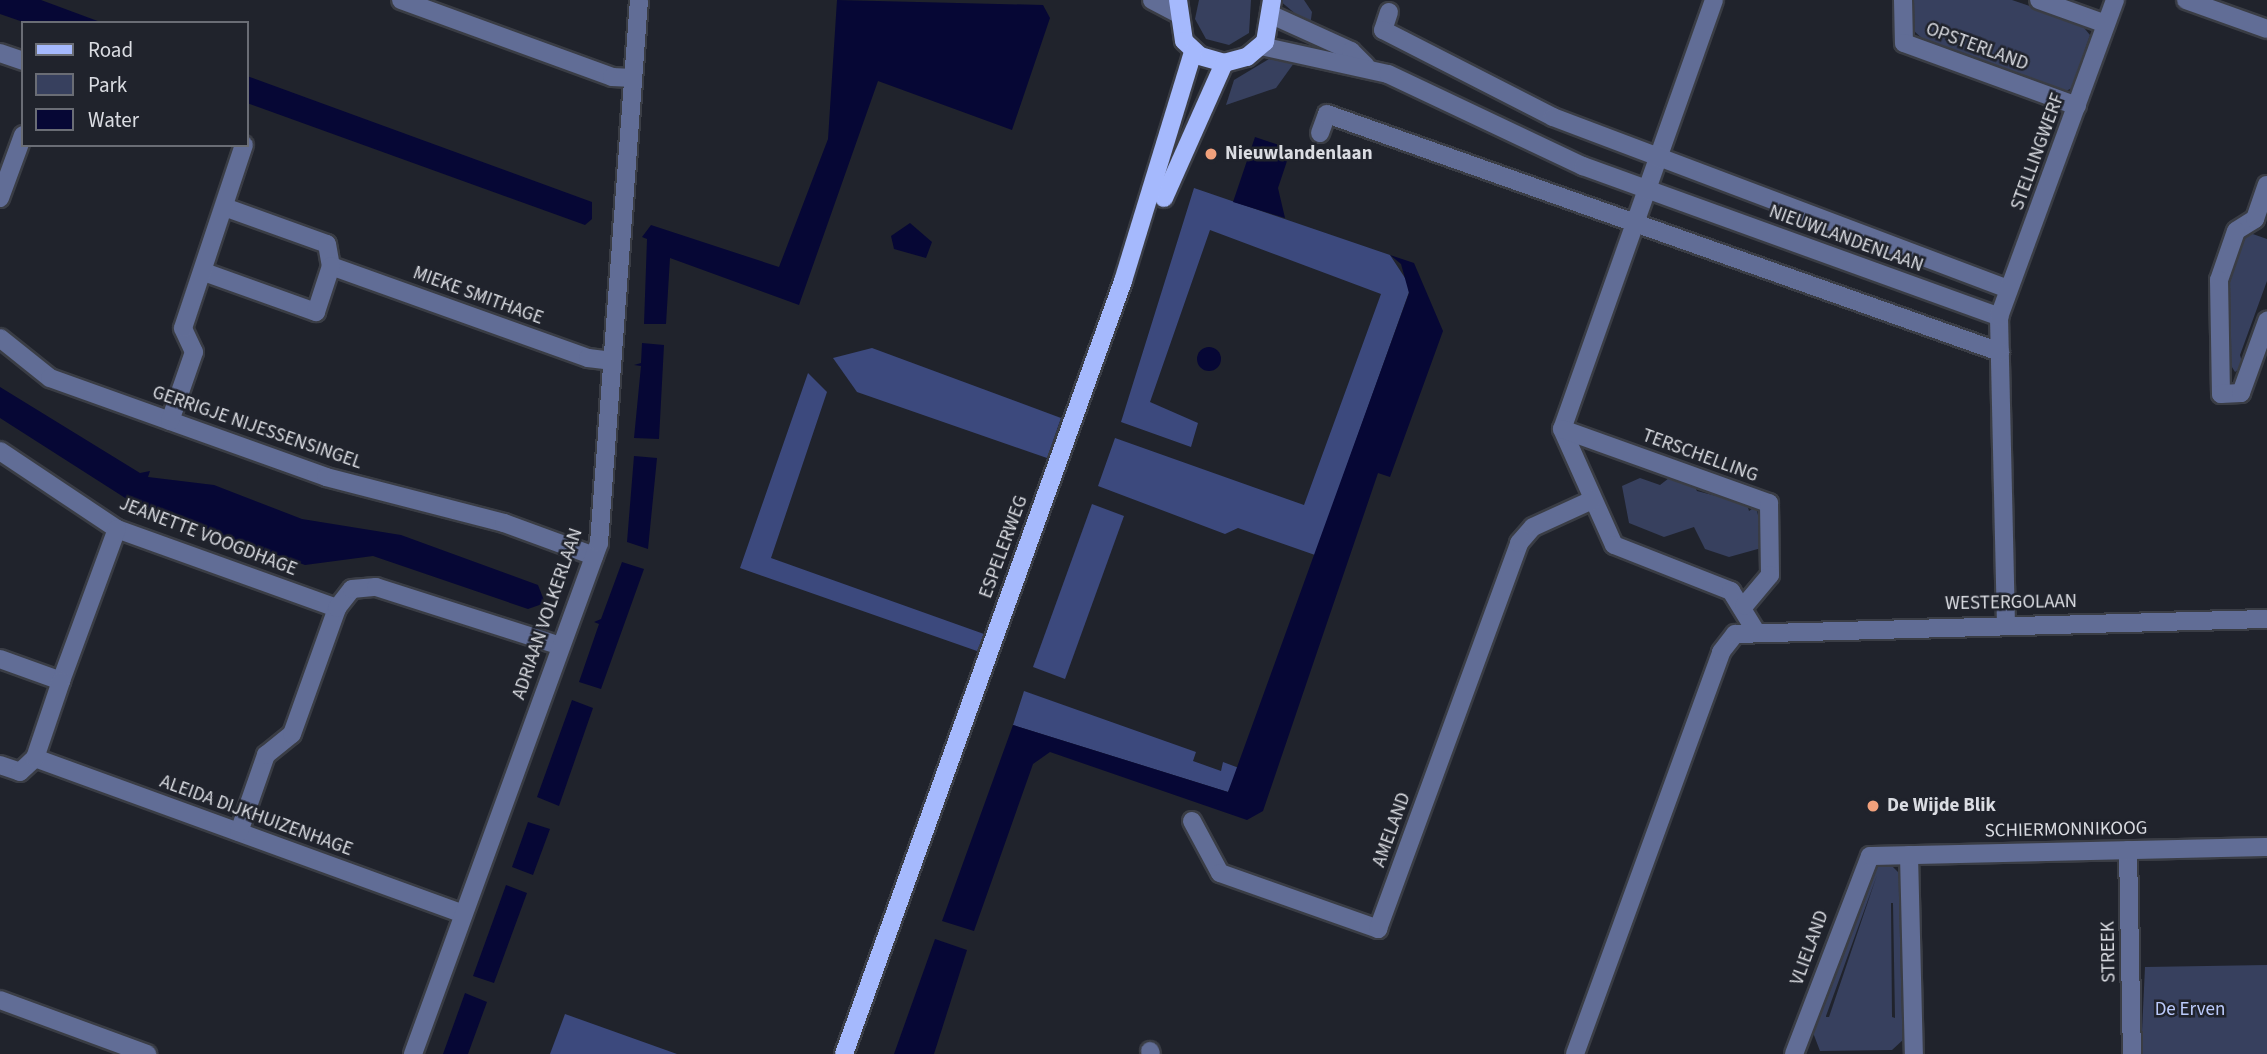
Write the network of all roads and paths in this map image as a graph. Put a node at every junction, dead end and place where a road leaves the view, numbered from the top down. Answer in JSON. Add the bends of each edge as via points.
{"nodes":[{"id":1,"x":401,"y":0,"type":"edge"},
{"id":2,"x":639,"y":0,"type":"edge"},
{"id":3,"x":1152,"y":0,"type":"edge"},
{"id":4,"x":1714,"y":0,"type":"edge"},
{"id":5,"x":1903,"y":0,"type":"edge"},
{"id":6,"x":2039,"y":0,"type":"edge"},
{"id":7,"x":2115,"y":0,"type":"edge"},
{"id":8,"x":2186,"y":0,"type":"edge"},
{"id":9,"x":1177,"y":7,"type":"edge"},
{"id":10,"x":1273,"y":8,"type":"edge"},
{"id":11,"x":1390,"y":12,"type":"dead end"},
{"id":12,"x":2106,"y":24,"type":"junction"},
{"id":13,"x":2267,"y":29,"type":"edge"},
{"id":14,"x":1261,"y":46,"type":"junction"},
{"id":15,"x":1193,"y":52,"type":"junction"},
{"id":16,"x":0,"y":53,"type":"edge"},
{"id":17,"x":21,"y":60,"type":"edge"},
{"id":18,"x":1224,"y":63,"type":"junction"},
{"id":19,"x":1366,"y":66,"type":"junction"},
{"id":20,"x":633,"y":78,"type":"junction"},
{"id":21,"x":2077,"y":106,"type":"junction"},
{"id":22,"x":1320,"y":133,"type":"dead end"},
{"id":23,"x":21,"y":140,"type":"edge"},
{"id":24,"x":243,"y":147,"type":"edge"},
{"id":25,"x":1658,"y":157,"type":"junction"},
{"id":26,"x":2267,"y":185,"type":"edge"},
{"id":27,"x":1646,"y":189,"type":"junction"},
{"id":28,"x":0,"y":198,"type":"edge"},
{"id":29,"x":227,"y":208,"type":"junction"},
{"id":30,"x":2261,"y":221,"type":"edge"},
{"id":31,"x":1634,"y":223,"type":"junction"},
{"id":32,"x":331,"y":266,"type":"junction"},
{"id":33,"x":204,"y":272,"type":"junction"},
{"id":34,"x":2009,"y":289,"type":"junction"},
{"id":35,"x":1999,"y":317,"type":"junction"},
{"id":36,"x":2267,"y":321,"type":"edge"},
{"id":37,"x":0,"y":338,"type":"edge"},
{"id":38,"x":2000,"y":352,"type":"junction"},
{"id":39,"x":611,"y":361,"type":"junction"},
{"id":40,"x":170,"y":421,"type":"junction"},
{"id":41,"x":1562,"y":429,"type":"junction"},
{"id":42,"x":0,"y":450,"type":"edge"},
{"id":43,"x":1592,"y":500,"type":"junction"},
{"id":44,"x":117,"y":528,"type":"junction"},
{"id":45,"x":594,"y":555,"type":"junction"},
{"id":46,"x":1744,"y":606,"type":"junction"},
{"id":47,"x":337,"y":608,"type":"junction"},
{"id":48,"x":2267,"y":619,"type":"edge"},
{"id":49,"x":2007,"y":625,"type":"junction"},
{"id":50,"x":1755,"y":630,"type":"junction"},
{"id":51,"x":561,"y":646,"type":"junction"},
{"id":52,"x":0,"y":659,"type":"edge"},
{"id":53,"x":61,"y":681,"type":"junction"},
{"id":54,"x":35,"y":758,"type":"junction"},
{"id":55,"x":0,"y":765,"type":"edge"},
{"id":56,"x":1192,"y":821,"type":"dead end"},
{"id":57,"x":239,"y":831,"type":"junction"},
{"id":58,"x":2267,"y":847,"type":"edge"},
{"id":59,"x":2128,"y":850,"type":"junction"},
{"id":60,"x":1909,"y":855,"type":"junction"},
{"id":61,"x":1866,"y":859,"type":"joint"},
{"id":62,"x":463,"y":914,"type":"junction"},
{"id":63,"x":0,"y":1000,"type":"edge"},
{"id":64,"x":1796,"y":1053,"type":"edge"},
{"id":65,"x":148,"y":1054,"type":"edge"},
{"id":66,"x":413,"y":1054,"type":"edge"},
{"id":67,"x":844,"y":1054,"type":"edge"},
{"id":68,"x":856,"y":1054,"type":"edge"},
{"id":69,"x":1575,"y":1054,"type":"edge"},
{"id":70,"x":1914,"y":1054,"type":"edge"},
{"id":71,"x":2132,"y":1054,"type":"edge"}],
"edges":[{"from":1,"to":20,"type":"street","via":[[612,77]]},
{"from":2,"to":20,"type":"street","name":"ADRIAAN VOLKERLAAN"},
{"from":3,"to":9,"type":"street"},
{"from":4,"to":25,"type":"street"},
{"from":5,"to":21,"type":"street","name":"OPSTERLAND","via":[[1903,43]]},
{"from":6,"to":12,"type":"street"},
{"from":7,"to":12,"type":"street","name":"STELLINGWERF"},
{"from":8,"to":13,"type":"street"},
{"from":9,"to":15,"type":"main road"},
{"from":10,"to":14,"type":"main road"},
{"from":10,"to":19,"type":"street","name":"NIEUWLANDENLAAN","via":[[1351,51]]},
{"from":11,"to":25,"type":"street","name":"NIEUWLANDENLAAN","via":[[1383,30],[1553,117]]},
{"from":12,"to":21,"type":"street","name":"STELLINGWERF"},
{"from":14,"to":18,"type":"main road"},
{"from":14,"to":19,"type":"street","name":"NIEUWLANDENLAAN","via":[[1343,69]]},
{"from":15,"to":18,"type":"main road"},
{"from":15,"to":67,"type":"main road","name":"ESPELERWEG","via":[[1149,206]]},
{"from":16,"to":17,"type":"street"},
{"from":18,"to":68,"type":"main road","name":"ESPELERWEG","via":[[1167,188]]},
{"from":19,"to":27,"type":"street","name":"NIEUWLANDENLAAN"},
{"from":20,"to":39,"type":"street","name":"ADRIAAN VOLKERLAAN"},
{"from":21,"to":34,"type":"street","name":"STELLINGWERF"},
{"from":22,"to":31,"type":"street","via":[[1327,114]]},
{"from":23,"to":28,"type":"street"},
{"from":24,"to":29,"type":"street"},
{"from":25,"to":27,"type":"street"},
{"from":25,"to":34,"type":"street","name":"NIEUWLANDENLAAN"},
{"from":26,"to":30,"type":"street"},
{"from":27,"to":31,"type":"street"},
{"from":27,"to":35,"type":"street","name":"NIEUWLANDENLAAN"},
{"from":29,"to":32,"type":"street","via":[[327,244]]},
{"from":29,"to":33,"type":"street"},
{"from":30,"to":36,"type":"street","via":[[2236,231],[2219,280],[2221,394],[2241,393]]},
{"from":31,"to":38,"type":"street"},
{"from":31,"to":41,"type":"street"},
{"from":32,"to":33,"type":"street","via":[[316,312]]},
{"from":32,"to":39,"type":"street","name":"MIEKE SMITHAGE","via":[[588,358]]},
{"from":33,"to":40,"type":"street","via":[[183,328],[194,352]]},
{"from":34,"to":35,"type":"street","name":"STELLINGWERF"},
{"from":35,"to":38,"type":"street"},
{"from":37,"to":40,"type":"street","name":"GERRIGJE NIJESSENSINGEL","via":[[50,378]]},
{"from":38,"to":49,"type":"street"},
{"from":39,"to":45,"type":"street","name":"ADRIAAN VOLKERLAAN"},
{"from":40,"to":45,"type":"street","name":"GERRIGJE NIJESSENSINGEL","via":[[326,478],[504,523]]},
{"from":41,"to":43,"type":"street"},
{"from":41,"to":46,"type":"street","name":"TERSCHELLING","via":[[1769,503],[1769,579]]},
{"from":42,"to":44,"type":"street","name":"JEANETTE VOOGDHAGE"},
{"from":43,"to":46,"type":"street","via":[[1618,548],[1729,590]]},
{"from":43,"to":56,"type":"street","name":"AMELAND","via":[[1526,533],[1378,929],[1220,873]]},
{"from":44,"to":47,"type":"street","name":"JEANETTE VOOGDHAGE"},
{"from":44,"to":53,"type":"street"},
{"from":45,"to":51,"type":"street","name":"ADRIAAN VOLKERLAAN"},
{"from":46,"to":50,"type":"street"},
{"from":47,"to":51,"type":"street","via":[[346,593],[368,585]]},
{"from":47,"to":57,"type":"street","via":[[292,734],[266,755]]},
{"from":48,"to":49,"type":"street","name":"WESTERGOLAAN"},
{"from":49,"to":50,"type":"street","name":"WESTERGOLAAN"},
{"from":50,"to":69,"type":"street","name":"WESTERGOLAAN","via":[[1735,634],[1721,652]]},
{"from":51,"to":62,"type":"street","name":"ADRIAAN VOLKERLAAN"},
{"from":52,"to":53,"type":"street"},
{"from":53,"to":54,"type":"street"},
{"from":54,"to":55,"type":"street","via":[[19,772]]},
{"from":54,"to":57,"type":"street","name":"ALEIDA DIJKHUIZENHAGE"},
{"from":57,"to":62,"type":"street","name":"ALEIDA DIJKHUIZENHAGE"},
{"from":58,"to":59,"type":"street","name":"SCHIERMONNIKOOG"},
{"from":59,"to":60,"type":"street","name":"SCHIERMONNIKOOG"},
{"from":59,"to":71,"type":"street","name":"STREEK"},
{"from":60,"to":61,"type":"street","name":"SCHIERMONNIKOOG"},
{"from":60,"to":70,"type":"street"},
{"from":61,"to":64,"type":"street","name":"VLIELAND"},
{"from":62,"to":66,"type":"street","name":"ADRIAAN VOLKERLAAN"},
{"from":63,"to":65,"type":"street"}]}
